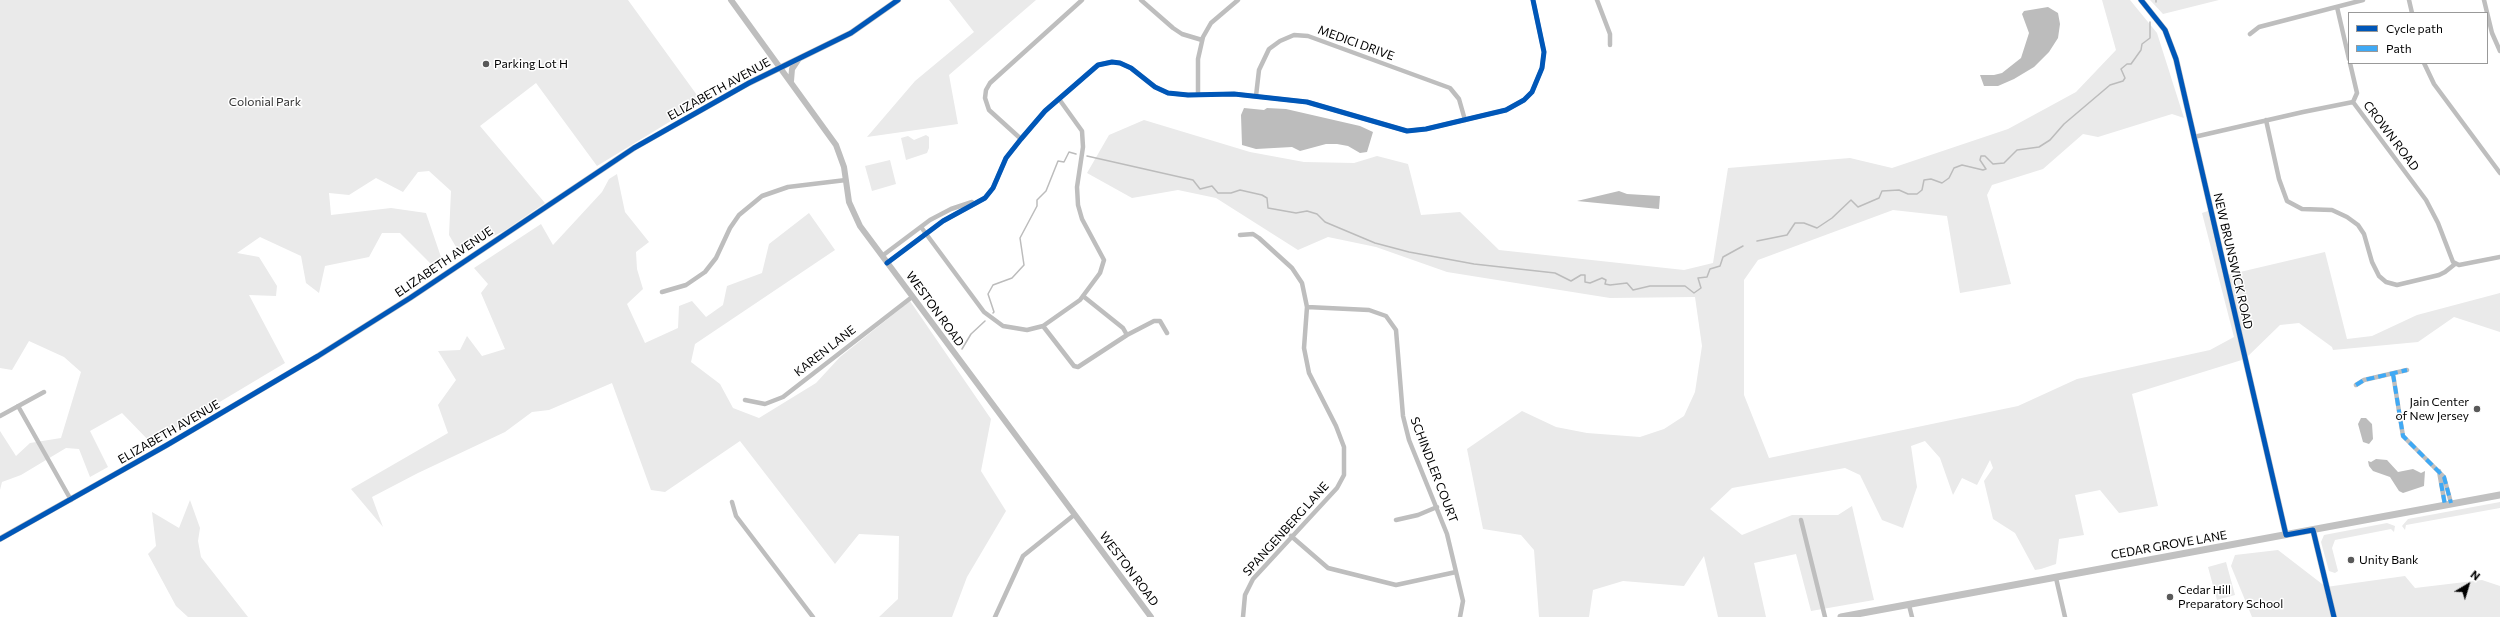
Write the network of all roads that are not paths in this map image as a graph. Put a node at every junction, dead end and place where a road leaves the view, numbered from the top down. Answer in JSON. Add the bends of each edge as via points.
{"nodes":[{"id":1,"x":731,"y":0,"type":"edge"},
{"id":2,"x":898,"y":0,"type":"edge"},
{"id":3,"x":1082,"y":0,"type":"edge"},
{"id":4,"x":1142,"y":0,"type":"edge"},
{"id":5,"x":1238,"y":0,"type":"edge"},
{"id":6,"x":1533,"y":0,"type":"edge"},
{"id":7,"x":1597,"y":0,"type":"edge"},
{"id":8,"x":2141,"y":0,"type":"edge"},
{"id":9,"x":2363,"y":0,"type":"edge"},
{"id":10,"x":2409,"y":0,"type":"edge"},
{"id":11,"x":2484,"y":0,"type":"edge"},
{"id":12,"x":2336,"y":7,"type":"junction"},
{"id":13,"x":2412,"y":12,"type":"edge"},
{"id":14,"x":2487,"y":12,"type":"edge"},
{"id":15,"x":2488,"y":16,"type":"edge"},
{"id":16,"x":2250,"y":34,"type":"dead end"},
{"id":17,"x":1202,"y":40,"type":"junction"},
{"id":18,"x":1610,"y":45,"type":"dead end"},
{"id":19,"x":2500,"y":51,"type":"edge"},
{"id":20,"x":2348,"y":55,"type":"edge"},
{"id":21,"x":799,"y":58,"type":"junction"},
{"id":22,"x":2350,"y":64,"type":"edge"},
{"id":23,"x":2424,"y":64,"type":"edge"},
{"id":24,"x":780,"y":67,"type":"junction"},
{"id":25,"x":791,"y":82,"type":"junction"},
{"id":26,"x":1198,"y":95,"type":"junction"},
{"id":27,"x":1256,"y":96,"type":"junction"},
{"id":28,"x":1059,"y":99,"type":"junction"},
{"id":29,"x":2353,"y":102,"type":"junction"},
{"id":30,"x":1465,"y":120,"type":"junction"},
{"id":31,"x":2266,"y":120,"type":"junction"},
{"id":32,"x":2194,"y":137,"type":"junction"},
{"id":33,"x":1021,"y":139,"type":"junction"},
{"id":34,"x":2498,"y":166,"type":"edge"},
{"id":35,"x":2500,"y":173,"type":"edge"},
{"id":36,"x":846,"y":180,"type":"junction"},
{"id":37,"x":985,"y":198,"type":"junction"},
{"id":38,"x":921,"y":227,"type":"junction"},
{"id":39,"x":926,"y":234,"type":"junction"},
{"id":40,"x":1240,"y":235,"type":"dead end"},
{"id":41,"x":882,"y":256,"type":"junction"},
{"id":42,"x":2500,"y":257,"type":"edge"},
{"id":43,"x":887,"y":263,"type":"junction"},
{"id":44,"x":2455,"y":264,"type":"junction"},
{"id":45,"x":662,"y":292,"type":"dead end"},
{"id":46,"x":1083,"y":296,"type":"junction"},
{"id":47,"x":912,"y":297,"type":"junction"},
{"id":48,"x":1307,"y":307,"type":"junction"},
{"id":49,"x":1043,"y":326,"type":"junction"},
{"id":50,"x":1166,"y":333,"type":"dead end"},
{"id":51,"x":1127,"y":335,"type":"junction"},
{"id":52,"x":2407,"y":370,"type":"dead end"},
{"id":53,"x":2393,"y":374,"type":"junction"},
{"id":54,"x":2356,"y":385,"type":"dead end"},
{"id":55,"x":44,"y":392,"type":"dead end"},
{"id":56,"x":745,"y":400,"type":"dead end"},
{"id":57,"x":18,"y":406,"type":"junction"},
{"id":58,"x":0,"y":416,"type":"edge"},
{"id":59,"x":2500,"y":495,"type":"edge"},
{"id":60,"x":71,"y":500,"type":"junction"},
{"id":61,"x":732,"y":502,"type":"dead end"},
{"id":62,"x":2448,"y":504,"type":"junction"},
{"id":63,"x":1437,"y":507,"type":"junction"},
{"id":64,"x":1074,"y":515,"type":"junction"},
{"id":65,"x":1396,"y":520,"type":"dead end"},
{"id":66,"x":1801,"y":520,"type":"dead end"},
{"id":67,"x":2313,"y":530,"type":"junction"},
{"id":68,"x":2286,"y":535,"type":"junction"},
{"id":69,"x":1291,"y":536,"type":"junction"},
{"id":70,"x":0,"y":539,"type":"edge"},
{"id":71,"x":1456,"y":572,"type":"junction"},
{"id":72,"x":2056,"y":578,"type":"junction"},
{"id":73,"x":1909,"y":605,"type":"junction"},
{"id":74,"x":814,"y":617,"type":"edge"},
{"id":75,"x":995,"y":617,"type":"edge"},
{"id":76,"x":1151,"y":617,"type":"edge"},
{"id":77,"x":1243,"y":617,"type":"edge"},
{"id":78,"x":1460,"y":617,"type":"edge"},
{"id":79,"x":1825,"y":617,"type":"edge"},
{"id":80,"x":1841,"y":617,"type":"edge"},
{"id":81,"x":1912,"y":617,"type":"edge"},
{"id":82,"x":2065,"y":617,"type":"edge"},
{"id":83,"x":2334,"y":617,"type":"edge"}],
"edges":[{"from":1,"to":24,"type":"street","name":"WESTON ROAD"},
{"from":2,"to":21,"type":"street","name":"ELIZABETH AVENUE","via":[[858,29]]},
{"from":3,"to":33,"type":"street","via":[[990,83],[986,90],[985,98],[989,110]]},
{"from":4,"to":17,"type":"street","via":[[1173,28],[1182,34]]},
{"from":5,"to":17,"type":"street","via":[[1211,23]]},
{"from":6,"to":30,"type":"street","via":[[1544,52],[1542,68],[1532,92],[1524,100],[1506,110]]},
{"from":7,"to":18,"type":"street","via":[[1610,34]]},
{"from":8,"to":32,"type":"street","name":"NEW BRUNSWICK ROAD","via":[[2158,18],[2170,41]]},
{"from":9,"to":12,"type":"street"},
{"from":10,"to":13,"type":"street"},
{"from":11,"to":14,"type":"street"},
{"from":12,"to":16,"type":"street","via":[[2259,26]]},
{"from":12,"to":20,"type":"street"},
{"from":15,"to":19,"type":"street"},
{"from":17,"to":26,"type":"street","via":[[1198,59]]},
{"from":21,"to":24,"type":"street","name":"ELIZABETH AVENUE"},
{"from":21,"to":25,"type":"street","via":[[792,69]]},
{"from":22,"to":29,"type":"street","via":[[2357,93]]},
{"from":23,"to":34,"type":"street","via":[[2434,84]]},
{"from":24,"to":25,"type":"street","name":"WESTON ROAD"},
{"from":24,"to":60,"type":"street","name":"ELIZABETH AVENUE","via":[[624,155],[362,328]]},
{"from":25,"to":36,"type":"street","name":"WESTON ROAD","via":[[836,145]]},
{"from":26,"to":27,"type":"street"},
{"from":26,"to":28,"type":"street","via":[[1168,93],[1131,68],[1112,62],[1098,65]]},
{"from":27,"to":30,"type":"street","via":[[1325,106],[1407,131]]},
{"from":27,"to":30,"type":"street","name":"MEDICI DRIVE","via":[[1259,70],[1269,49],[1280,41],[1294,36],[1308,36],[1450,88],[1459,99]]},
{"from":28,"to":33,"type":"street"},
{"from":28,"to":46,"type":"street","via":[[1082,131],[1078,205],[1082,220],[1104,260],[1100,274]]},
{"from":29,"to":31,"type":"street","name":"CROWN ROAD"},
{"from":29,"to":44,"type":"street","name":"CROWN ROAD","via":[[2426,200],[2438,223],[2448,254]]},
{"from":31,"to":32,"type":"street","name":"CROWN ROAD"},
{"from":31,"to":44,"type":"street","via":[[2279,179],[2287,201],[2302,209],[2332,210],[2358,225],[2368,243],[2372,262],[2379,276],[2386,282],[2397,285],[2439,275]]},
{"from":32,"to":68,"type":"street","name":"NEW BRUNSWICK ROAD"},
{"from":33,"to":37,"type":"street","via":[[1006,158],[993,188]]},
{"from":34,"to":35,"type":"street"},
{"from":36,"to":41,"type":"street","name":"WESTON ROAD","via":[[849,202],[856,218]]},
{"from":36,"to":45,"type":"street","via":[[778,189],[754,201],[734,221],[716,258],[705,272],[686,285]]},
{"from":37,"to":38,"type":"street","via":[[940,214]]},
{"from":37,"to":39,"type":"street","via":[[952,215]]},
{"from":38,"to":39,"type":"street"},
{"from":38,"to":41,"type":"street"},
{"from":39,"to":43,"type":"street"},
{"from":39,"to":49,"type":"street","via":[[989,318],[1003,326],[1018,330]]},
{"from":40,"to":48,"type":"street","name":"SPANGENBERG LANE","via":[[1253,234],[1292,268],[1302,283]]},
{"from":41,"to":43,"type":"street","name":"WESTON ROAD"},
{"from":42,"to":44,"type":"street"},
{"from":43,"to":47,"type":"street","name":"WESTON ROAD"},
{"from":46,"to":49,"type":"street","via":[[1064,313]]},
{"from":46,"to":51,"type":"street"},
{"from":47,"to":56,"type":"street","name":"KAREN LANE","via":[[783,397],[765,404]]},
{"from":47,"to":64,"type":"street","name":"WESTON ROAD"},
{"from":48,"to":63,"type":"street","name":"SCHINDLER COURT","via":[[1369,310],[1386,316],[1390,322],[1397,337],[1403,416],[1409,440]]},
{"from":48,"to":69,"type":"street","name":"SPANGENBERG LANE","via":[[1304,348],[1309,373],[1344,447],[1344,475],[1337,488]]},
{"from":49,"to":51,"type":"street","via":[[1074,366],[1078,367]]},
{"from":50,"to":51,"type":"street","via":[[1160,321],[1154,321]]},
{"from":52,"to":53,"type":"street"},
{"from":53,"to":54,"type":"street","via":[[2364,380]]},
{"from":53,"to":62,"type":"street","via":[[2403,436],[2446,480]]},
{"from":55,"to":57,"type":"street"},
{"from":57,"to":58,"type":"street"},
{"from":57,"to":60,"type":"street"},
{"from":59,"to":62,"type":"main road","name":"CEDAR GROVE LANE"},
{"from":60,"to":70,"type":"street","name":"ELIZABETH AVENUE"},
{"from":61,"to":74,"type":"street","via":[[736,516]]},
{"from":62,"to":67,"type":"main road","name":"CEDAR GROVE LANE"},
{"from":63,"to":65,"type":"street"},
{"from":63,"to":71,"type":"street","name":"SCHINDLER COURT","via":[[1447,534]]},
{"from":64,"to":75,"type":"street","via":[[1027,551]]},
{"from":64,"to":76,"type":"street","name":"WESTON ROAD"},
{"from":66,"to":79,"type":"street"},
{"from":67,"to":68,"type":"main road","name":"CEDAR GROVE LANE"},
{"from":67,"to":83,"type":"street"},
{"from":68,"to":72,"type":"main road","name":"CEDAR GROVE LANE"},
{"from":69,"to":71,"type":"street","via":[[1328,568],[1396,585]]},
{"from":69,"to":77,"type":"street","name":"SPANGENBERG LANE","via":[[1250,583],[1245,595]]},
{"from":71,"to":78,"type":"street","name":"SCHINDLER COURT","via":[[1462,601]]},
{"from":72,"to":73,"type":"main road","name":"CEDAR GROVE LANE"},
{"from":72,"to":82,"type":"street"},
{"from":73,"to":80,"type":"main road","name":"CEDAR GROVE LANE"},
{"from":73,"to":81,"type":"street"}]}
